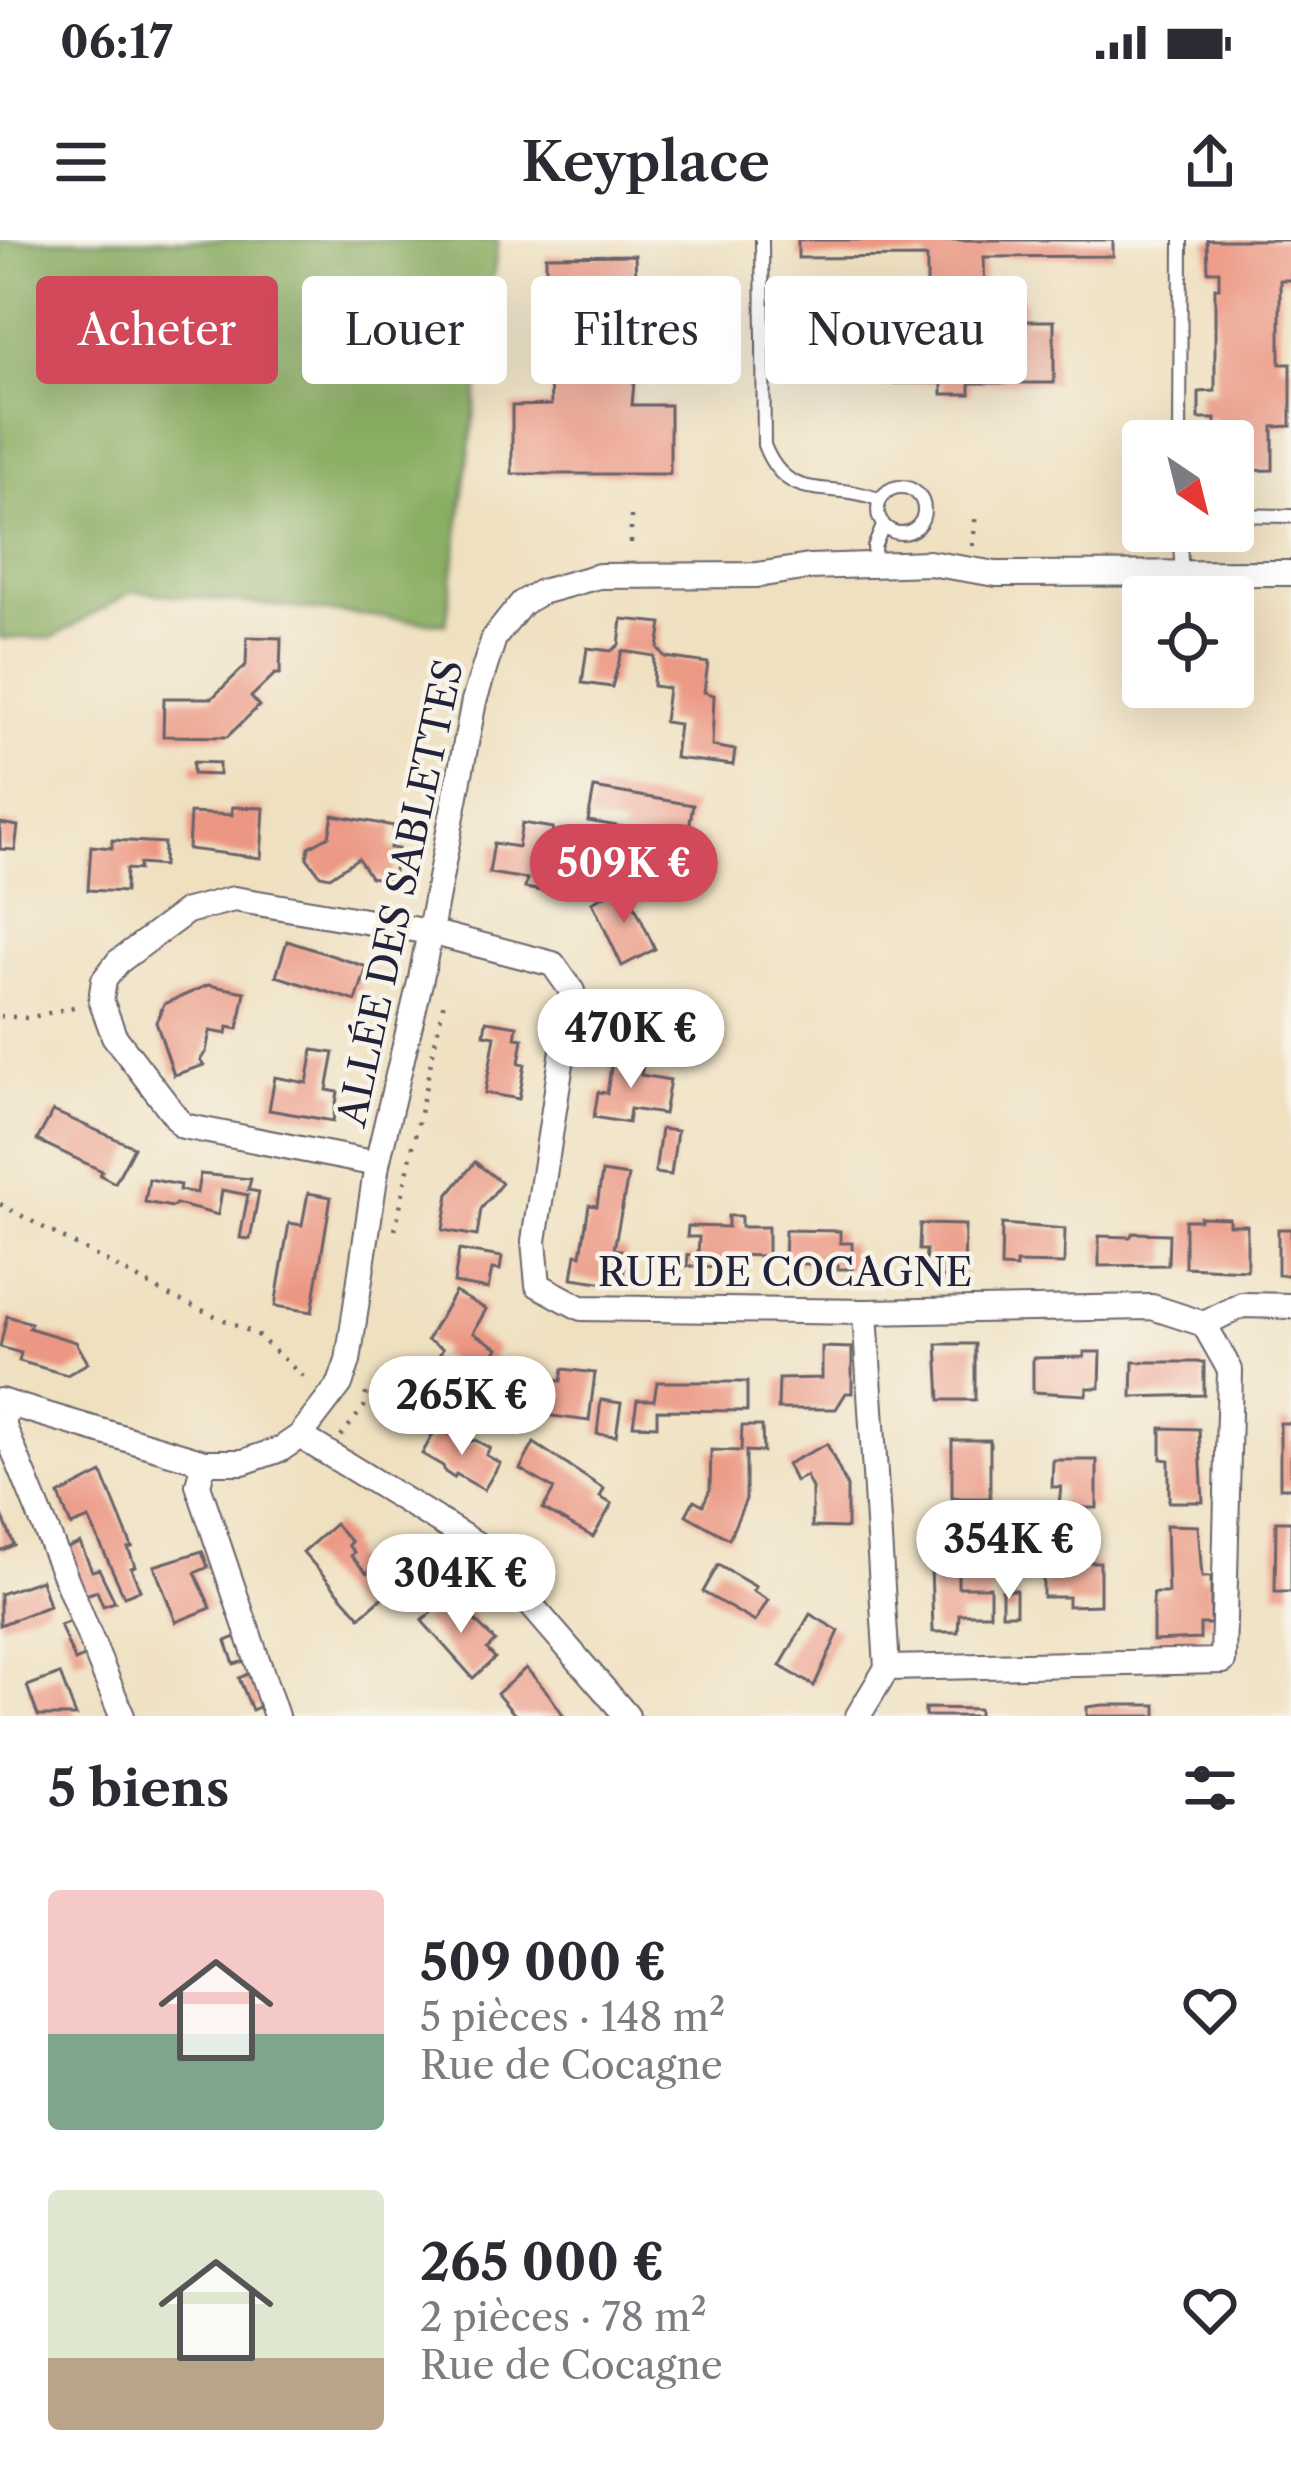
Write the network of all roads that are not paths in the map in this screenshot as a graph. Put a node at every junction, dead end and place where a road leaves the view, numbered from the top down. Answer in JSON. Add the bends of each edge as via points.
{"nodes":[{"id":1,"x":762,"y":240,"type":"edge"},
{"id":2,"x":1181,"y":240,"type":"edge"},
{"id":3,"x":1180,"y":420,"type":"edge"},
{"id":4,"x":880,"y":500,"type":"junction"},
{"id":5,"x":1254,"y":515,"type":"edge"},
{"id":6,"x":1291,"y":516,"type":"edge"},
{"id":7,"x":884,"y":526,"type":"junction"},
{"id":8,"x":922,"y":544,"type":"junction"},
{"id":9,"x":1180,"y":552,"type":"edge"},
{"id":10,"x":875,"y":566,"type":"junction"},
{"id":11,"x":1291,"y":573,"type":"edge"},
{"id":12,"x":1182,"y":574,"type":"junction"},
{"id":13,"x":430,"y":932,"type":"junction"},
{"id":14,"x":377,"y":1164,"type":"junction"},
{"id":15,"x":1291,"y":1306,"type":"edge"},
{"id":16,"x":865,"y":1312,"type":"junction"},
{"id":17,"x":1204,"y":1324,"type":"junction"},
{"id":18,"x":4,"y":1403,"type":"edge"},
{"id":19,"x":300,"y":1436,"type":"junction"},
{"id":20,"x":204,"y":1462,"type":"junction"},
{"id":21,"x":887,"y":1667,"type":"junction"},
{"id":22,"x":122,"y":1716,"type":"edge"},
{"id":23,"x":276,"y":1716,"type":"edge"},
{"id":24,"x":627,"y":1716,"type":"edge"},
{"id":25,"x":858,"y":1716,"type":"edge"}],
"edges":[{"from":1,"to":4,"type":"lane","via":[[764,445],[771,464],[805,489],[856,490]]},
{"from":2,"to":3,"type":"lane"},
{"from":4,"to":7,"type":"lane"},
{"from":4,"to":8,"type":"lane","via":[[894,488],[919,494]]},
{"from":5,"to":6,"type":"lane"},
{"from":7,"to":8,"type":"lane"},
{"from":7,"to":10,"type":"lane"},
{"from":8,"to":10,"type":"street","name":"ALLÉE DES SABLETTES"},
{"from":8,"to":12,"type":"street","name":"ALLÉE DES SABLETTES","via":[[996,574]]},
{"from":9,"to":12,"type":"lane"},
{"from":10,"to":13,"type":"street","name":"ALLÉE DES SABLETTES","via":[[599,575],[522,603],[494,638],[474,700]]},
{"from":11,"to":12,"type":"street","name":"ALLÉE DES SABLETTES"},
{"from":13,"to":14,"type":"street","name":"ALLÉE DES SABLETTES"},
{"from":13,"to":14,"type":"street","via":[[234,899],[187,911],[104,980],[101,1000],[114,1036],[183,1126]]},
{"from":13,"to":16,"type":"street","name":"RUE DE COCAGNE","via":[[553,964],[572,991],[534,1241],[538,1285],[581,1309]]},
{"from":14,"to":19,"type":"street","name":"ALLÉE DES SABLETTES","via":[[348,1361]]},
{"from":15,"to":17,"type":"street","via":[[1242,1305]]},
{"from":16,"to":17,"type":"street","name":"RUE DE COCAGNE","via":[[1152,1307]]},
{"from":16,"to":21,"type":"street"},
{"from":17,"to":21,"type":"street","via":[[1230,1370],[1223,1661]]},
{"from":18,"to":20,"type":"street","name":"ALLÉE DES SABLETTES"},
{"from":18,"to":22,"type":"street","via":[[3,1424]]},
{"from":19,"to":20,"type":"street","name":"ALLÉE DES SABLETTES","via":[[244,1462]]},
{"from":19,"to":24,"type":"street","via":[[481,1547]]},
{"from":20,"to":23,"type":"street","via":[[198,1485]]},
{"from":21,"to":25,"type":"street"}]}
